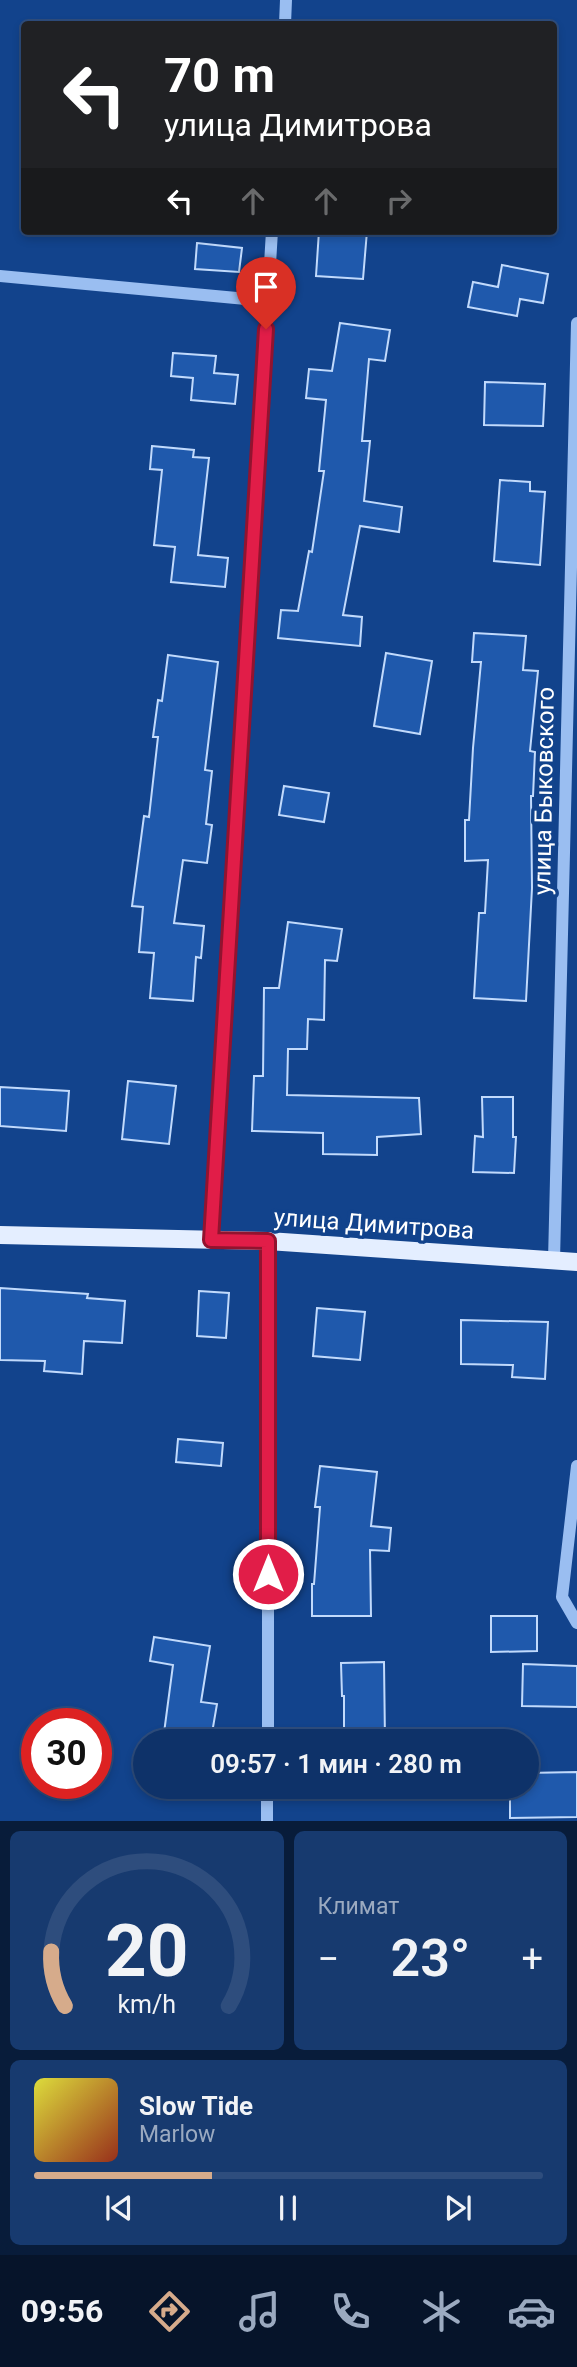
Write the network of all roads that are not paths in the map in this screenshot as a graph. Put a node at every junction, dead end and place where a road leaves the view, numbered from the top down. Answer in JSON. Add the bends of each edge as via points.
{"nodes":[{"id":1,"x":286,"y":0,"type":"edge"},
{"id":2,"x":285,"y":21,"type":"edge"},
{"id":3,"x":272,"y":235,"type":"edge"},
{"id":4,"x":0,"y":276,"type":"edge"},
{"id":5,"x":268,"y":301,"type":"junction"},
{"id":6,"x":577,"y":323,"type":"edge"},
{"id":7,"x":570,"y":857,"type":"edge"},
{"id":8,"x":0,"y":1235,"type":"edge"},
{"id":9,"x":211,"y":1240,"type":"junction"},
{"id":10,"x":268,"y":1241,"type":"junction"},
{"id":11,"x":554,"y":1260,"type":"junction"},
{"id":12,"x":577,"y":1262,"type":"edge"},
{"id":13,"x":577,"y":1466,"type":"edge"},
{"id":14,"x":577,"y":1623,"type":"edge"},
{"id":15,"x":268,"y":1729,"type":"edge"},
{"id":16,"x":267,"y":1799,"type":"edge"},
{"id":17,"x":267,"y":1821,"type":"edge"}],
"edges":[{"from":1,"to":2,"type":"street"},
{"from":3,"to":5,"type":"street"},
{"from":4,"to":5,"type":"street"},
{"from":5,"to":9,"type":"street"},
{"from":6,"to":7,"type":"street","name":"улица Быковского"},
{"from":7,"to":11,"type":"street","name":"улица Быковского"},
{"from":8,"to":9,"type":"main road","name":"улица Димитрова"},
{"from":9,"to":10,"type":"main road","name":"улица Димитрова"},
{"from":10,"to":11,"type":"main road","name":"улица Димитрова"},
{"from":10,"to":15,"type":"street"},
{"from":11,"to":12,"type":"main road","name":"улица Димитрова"},
{"from":13,"to":14,"type":"street","via":[[562,1597]]},
{"from":16,"to":17,"type":"street"}]}
